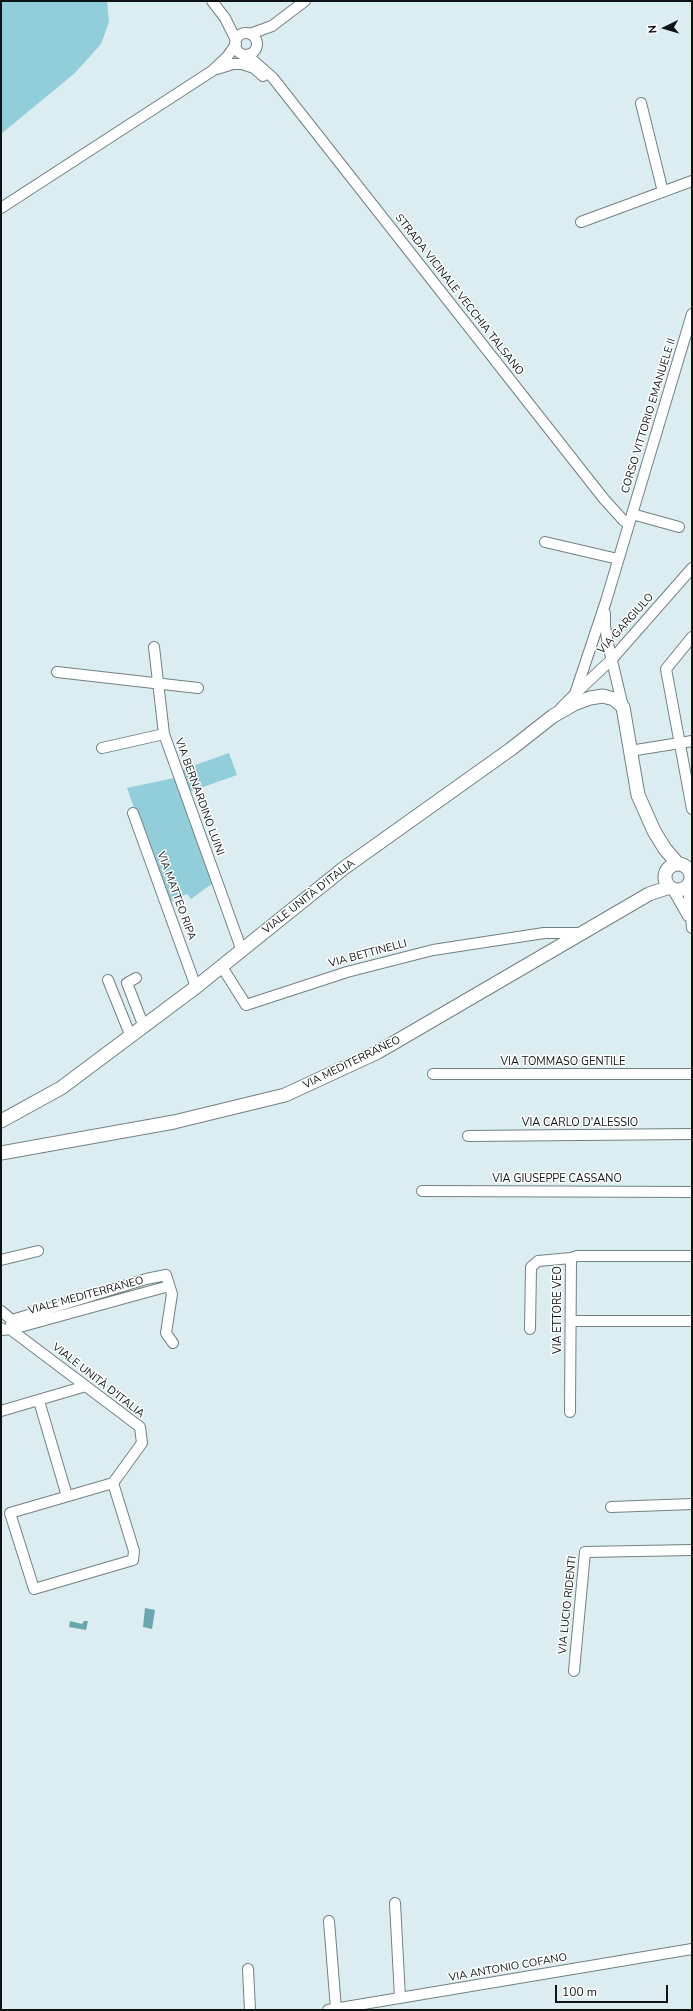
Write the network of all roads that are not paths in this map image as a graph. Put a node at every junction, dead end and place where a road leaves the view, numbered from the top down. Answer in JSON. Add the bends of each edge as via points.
{"nodes":[{"id":1,"x":212,"y":1,"type":"edge"},
{"id":2,"x":305,"y":1,"type":"edge"},
{"id":3,"x":225,"y":18,"type":"junction"},
{"id":4,"x":248,"y":34,"type":"junction"},
{"id":5,"x":236,"y":42,"type":"junction"},
{"id":6,"x":256,"y":48,"type":"junction"},
{"id":7,"x":245,"y":54,"type":"junction"},
{"id":8,"x":223,"y":66,"type":"junction"},
{"id":9,"x":212,"y":71,"type":"junction"},
{"id":10,"x":273,"y":78,"type":"junction"},
{"id":11,"x":641,"y":103,"type":"dead end"},
{"id":12,"x":300,"y":112,"type":"junction"},
{"id":13,"x":692,"y":181,"type":"edge"},
{"id":14,"x":663,"y":192,"type":"junction"},
{"id":15,"x":1,"y":208,"type":"edge"},
{"id":16,"x":582,"y":222,"type":"dead end"},
{"id":17,"x":692,"y":314,"type":"edge"},
{"id":18,"x":632,"y":514,"type":"junction"},
{"id":19,"x":629,"y":524,"type":"junction"},
{"id":20,"x":679,"y":527,"type":"dead end"},
{"id":21,"x":545,"y":542,"type":"dead end"},
{"id":22,"x":618,"y":559,"type":"junction"},
{"id":23,"x":692,"y":568,"type":"edge"},
{"id":24,"x":606,"y":601,"type":"junction"},
{"id":25,"x":692,"y":637,"type":"edge"},
{"id":26,"x":154,"y":647,"type":"dead end"},
{"id":27,"x":612,"y":658,"type":"junction"},
{"id":28,"x":57,"y":672,"type":"dead end"},
{"id":29,"x":158,"y":683,"type":"junction"},
{"id":30,"x":198,"y":688,"type":"dead end"},
{"id":31,"x":575,"y":694,"type":"junction"},
{"id":32,"x":623,"y":707,"type":"junction"},
{"id":33,"x":553,"y":716,"type":"junction"},
{"id":34,"x":164,"y":734,"type":"junction"},
{"id":35,"x":692,"y":742,"type":"edge"},
{"id":36,"x":681,"y":744,"type":"junction"},
{"id":37,"x":102,"y":748,"type":"dead end"},
{"id":38,"x":630,"y":751,"type":"junction"},
{"id":39,"x":692,"y":809,"type":"edge"},
{"id":40,"x":133,"y":813,"type":"dead end"},
{"id":41,"x":684,"y":864,"type":"edge"},
{"id":42,"x":690,"y":881,"type":"edge"},
{"id":43,"x":671,"y":887,"type":"junction"},
{"id":44,"x":692,"y":922,"type":"edge"},
{"id":45,"x":544,"y":933,"type":"junction"},
{"id":46,"x":583,"y":933,"type":"junction"},
{"id":47,"x":556,"y":949,"type":"junction"},
{"id":48,"x":242,"y":951,"type":"junction"},
{"id":49,"x":222,"y":967,"type":"junction"},
{"id":50,"x":136,"y":978,"type":"dead end"},
{"id":51,"x":108,"y":980,"type":"dead end"},
{"id":52,"x":196,"y":987,"type":"junction"},
{"id":53,"x":144,"y":1027,"type":"junction"},
{"id":54,"x":130,"y":1037,"type":"junction"},
{"id":55,"x":433,"y":1074,"type":"dead end"},
{"id":56,"x":692,"y":1074,"type":"edge"},
{"id":57,"x":1,"y":1121,"type":"edge"},
{"id":58,"x":692,"y":1134,"type":"edge"},
{"id":59,"x":468,"y":1136,"type":"dead end"},
{"id":60,"x":1,"y":1153,"type":"edge"},
{"id":61,"x":422,"y":1191,"type":"dead end"},
{"id":62,"x":692,"y":1192,"type":"edge"},
{"id":63,"x":38,"y":1251,"type":"dead end"},
{"id":64,"x":692,"y":1256,"type":"edge"},
{"id":65,"x":570,"y":1258,"type":"junction"},
{"id":66,"x":1,"y":1260,"type":"edge"},
{"id":67,"x":1,"y":1312,"type":"edge"},
{"id":68,"x":692,"y":1320,"type":"edge"},
{"id":69,"x":570,"y":1322,"type":"junction"},
{"id":70,"x":8,"y":1326,"type":"edge"},
{"id":71,"x":530,"y":1328,"type":"dead end"},
{"id":72,"x":173,"y":1342,"type":"dead end"},
{"id":73,"x":86,"y":1386,"type":"junction"},
{"id":74,"x":39,"y":1401,"type":"junction"},
{"id":75,"x":1,"y":1411,"type":"edge"},
{"id":76,"x":570,"y":1412,"type":"dead end"},
{"id":77,"x":113,"y":1483,"type":"junction"},
{"id":78,"x":68,"y":1496,"type":"junction"},
{"id":79,"x":692,"y":1504,"type":"edge"},
{"id":80,"x":611,"y":1506,"type":"dead end"},
{"id":81,"x":6,"y":1512,"type":"edge"},
{"id":82,"x":692,"y":1550,"type":"edge"},
{"id":83,"x":574,"y":1670,"type":"dead end"},
{"id":84,"x":395,"y":1903,"type":"dead end"},
{"id":85,"x":329,"y":1921,"type":"dead end"},
{"id":86,"x":692,"y":1949,"type":"edge"},
{"id":87,"x":248,"y":1969,"type":"dead end"},
{"id":88,"x":400,"y":1998,"type":"junction"},
{"id":89,"x":332,"y":2009,"type":"edge"},
{"id":90,"x":250,"y":2010,"type":"edge"}],
"edges":[{"from":1,"to":3,"type":"street"},
{"from":2,"to":4,"type":"street","via":[[272,26]]},
{"from":3,"to":4,"type":"street"},
{"from":3,"to":5,"type":"street"},
{"from":4,"to":5,"type":"street","via":[[240,35]]},
{"from":4,"to":6,"type":"street","via":[[255,38]]},
{"from":5,"to":7,"type":"street","via":[[238,50]]},
{"from":5,"to":9,"type":"street","via":[[227,57]]},
{"from":6,"to":7,"type":"street","via":[[253,53]]},
{"from":6,"to":10,"type":"street"},
{"from":7,"to":8,"type":"street"},
{"from":7,"to":10,"type":"street"},
{"from":8,"to":9,"type":"street"},
{"from":8,"to":12,"type":"street","via":[[242,64],[254,68],[284,101]]},
{"from":9,"to":15,"type":"street"},
{"from":10,"to":12,"type":"street","name":"STRADA VICINALE VECCHIA TALSANO"},
{"from":11,"to":14,"type":"street"},
{"from":12,"to":19,"type":"street","name":"STRADA VICINALE VECCHIA TALSANO","via":[[604,499]]},
{"from":13,"to":14,"type":"street"},
{"from":14,"to":16,"type":"street"},
{"from":17,"to":18,"type":"street","name":"CORSO VITTORIO EMANUELE II"},
{"from":18,"to":19,"type":"street","name":"CORSO VITTORIO EMANUELE II"},
{"from":18,"to":20,"type":"street"},
{"from":19,"to":22,"type":"street","name":"CORSO VITTORIO EMANUELE II"},
{"from":21,"to":22,"type":"street"},
{"from":22,"to":24,"type":"street","name":"CORSO VITTORIO EMANUELE II"},
{"from":23,"to":27,"type":"street","name":"VIA GARGIULO"},
{"from":24,"to":27,"type":"street","via":[[605,626]]},
{"from":24,"to":31,"type":"street"},
{"from":25,"to":36,"type":"street","via":[[666,669]]},
{"from":26,"to":29,"type":"street","name":"VIA BERNARDINO LUINI"},
{"from":27,"to":31,"type":"street","name":"VIA GARGIULO"},
{"from":27,"to":32,"type":"street"},
{"from":28,"to":29,"type":"street"},
{"from":29,"to":30,"type":"street"},
{"from":29,"to":34,"type":"street","name":"VIA BERNARDINO LUINI"},
{"from":31,"to":33,"type":"street","name":"VIA GARGIULO"},
{"from":32,"to":33,"type":"main road","name":"VIALE UNITÀ D'ITALIA","via":[[614,699],[604,696],[574,704]]},
{"from":32,"to":38,"type":"main road"},
{"from":33,"to":48,"type":"main road","name":"VIALE UNITÀ D'ITALIA","via":[[344,868]]},
{"from":34,"to":37,"type":"street"},
{"from":34,"to":48,"type":"street","name":"VIA BERNARDINO LUINI"},
{"from":35,"to":36,"type":"street"},
{"from":36,"to":38,"type":"street"},
{"from":36,"to":39,"type":"street"},
{"from":38,"to":41,"type":"main road","via":[[638,795],[654,831],[665,849]]},
{"from":40,"to":52,"type":"street","name":"VIA MATTEO RIPA"},
{"from":41,"to":42,"type":"main road","via":[[688,869]]},
{"from":41,"to":43,"type":"main road","via":[[670,866],[666,872],[665,880]]},
{"from":42,"to":43,"type":"main road","via":[[680,889]]},
{"from":42,"to":44,"type":"street"},
{"from":43,"to":44,"type":"street"},
{"from":43,"to":46,"type":"main road","name":"VIA MEDITERRANEO","via":[[649,894]]},
{"from":45,"to":46,"type":"street","name":"VIA BETTINELLI"},
{"from":45,"to":47,"type":"street"},
{"from":45,"to":49,"type":"street","name":"VIA BETTINELLI","via":[[433,950],[347,972],[246,1005]]},
{"from":46,"to":47,"type":"main road","name":"VIA MEDITERRANEO"},
{"from":47,"to":60,"type":"main road","name":"VIA MEDITERRANEO","via":[[378,1052],[285,1095],[174,1122]]},
{"from":48,"to":49,"type":"main road","name":"VIALE UNITÀ D'ITALIA"},
{"from":49,"to":52,"type":"main road","name":"VIALE UNITÀ D'ITALIA"},
{"from":50,"to":53,"type":"street","via":[[127,983]]},
{"from":51,"to":54,"type":"street"},
{"from":52,"to":53,"type":"main road","name":"VIALE UNITÀ D'ITALIA"},
{"from":53,"to":54,"type":"main road","name":"VIALE UNITÀ D'ITALIA"},
{"from":54,"to":57,"type":"main road","name":"VIALE UNITÀ D'ITALIA","via":[[61,1088]]},
{"from":55,"to":56,"type":"street","name":"VIA TOMMASO GENTILE"},
{"from":58,"to":59,"type":"street","name":"VIA CARLO D'ALESSIO"},
{"from":61,"to":62,"type":"street","name":"VIA GIUSEPPE CASSANO"},
{"from":63,"to":66,"type":"street"},
{"from":64,"to":65,"type":"street","name":"VIA ETTORE VEO"},
{"from":65,"to":69,"type":"street","name":"VIA ETTORE VEO"},
{"from":65,"to":71,"type":"street","via":[[538,1261],[531,1267]]},
{"from":67,"to":70,"type":"street"},
{"from":68,"to":69,"type":"street"},
{"from":69,"to":76,"type":"street","name":"VIA ETTORE VEO"},
{"from":70,"to":72,"type":"street","name":"VIALE MEDITERRANEO","via":[[169,1283],[172,1294],[166,1333]]},
{"from":70,"to":73,"type":"street","name":"VIALE UNITÀ D'ITALIA"},
{"from":73,"to":74,"type":"street"},
{"from":73,"to":77,"type":"street","name":"VIALE UNITÀ D'ITALIA","via":[[140,1427],[142,1443]]},
{"from":74,"to":75,"type":"street"},
{"from":74,"to":78,"type":"street"},
{"from":77,"to":78,"type":"street"},
{"from":77,"to":81,"type":"street","via":[[134,1551],[133,1560],[34,1589]]},
{"from":78,"to":81,"type":"street"},
{"from":79,"to":80,"type":"street"},
{"from":82,"to":83,"type":"street","name":"VIA LUCIO RIDENTI","via":[[585,1552]]},
{"from":84,"to":88,"type":"street"},
{"from":85,"to":89,"type":"street"},
{"from":86,"to":88,"type":"street","name":"VIA ANTONIO COFANO"},
{"from":87,"to":90,"type":"street"},
{"from":88,"to":89,"type":"street","name":"VIA ANTONIO COFANO"}]}
